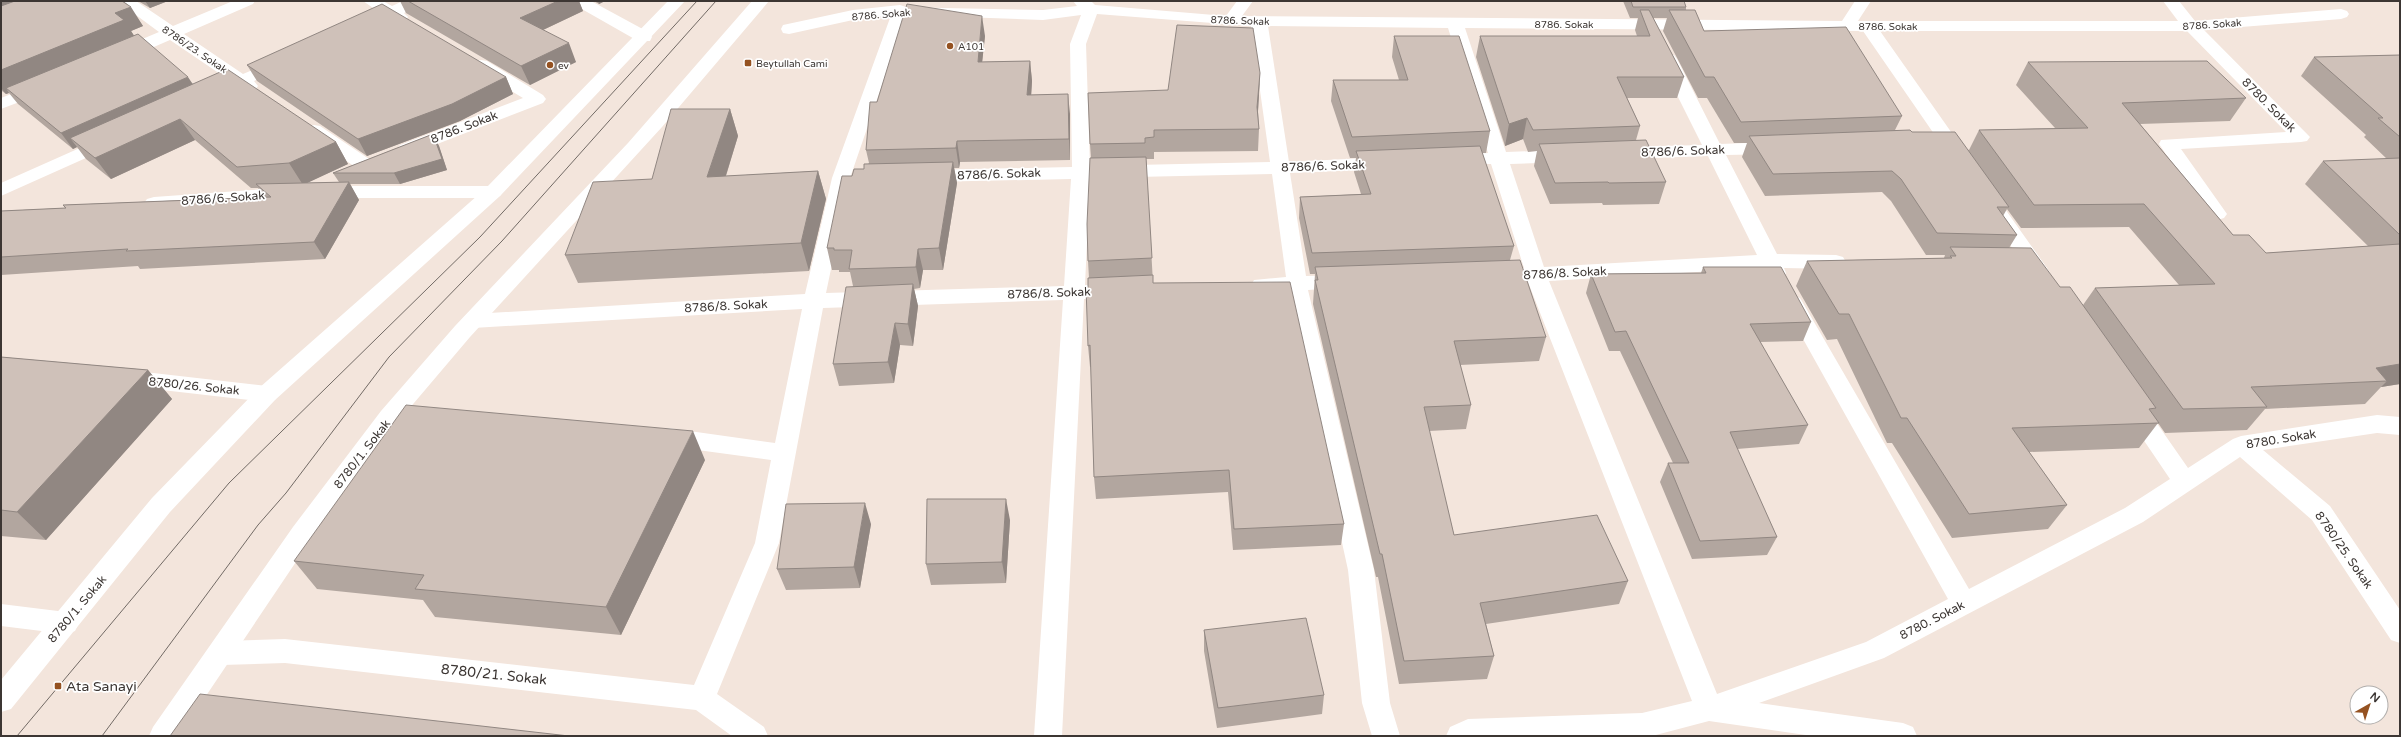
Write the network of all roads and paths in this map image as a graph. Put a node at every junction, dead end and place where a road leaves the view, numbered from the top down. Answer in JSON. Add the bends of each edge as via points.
{"nodes":[{"id":1,"x":125,"y":1,"type":"edge"},
{"id":2,"x":247,"y":1,"type":"edge"},
{"id":3,"x":372,"y":1,"type":"edge"},
{"id":4,"x":416,"y":1,"type":"edge"},
{"id":5,"x":579,"y":1,"type":"edge"},
{"id":6,"x":677,"y":1,"type":"edge"},
{"id":7,"x":761,"y":1,"type":"edge"},
{"id":8,"x":1245,"y":1,"type":"edge"},
{"id":9,"x":1862,"y":1,"type":"edge"},
{"id":10,"x":2171,"y":1,"type":"edge"},
{"id":11,"x":2329,"y":1,"type":"edge"},
{"id":12,"x":1086,"y":5,"type":"edge"},
{"id":13,"x":900,"y":10,"type":"junction"},
{"id":14,"x":392,"y":12,"type":"junction"},
{"id":15,"x":1230,"y":21,"type":"junction"},
{"id":16,"x":1259,"y":21,"type":"junction"},
{"id":17,"x":1455,"y":23,"type":"junction"},
{"id":18,"x":412,"y":24,"type":"edge"},
{"id":19,"x":1650,"y":24,"type":"junction"},
{"id":20,"x":1847,"y":26,"type":"junction"},
{"id":21,"x":1868,"y":26,"type":"junction"},
{"id":22,"x":2191,"y":26,"type":"junction"},
{"id":23,"x":789,"y":29,"type":"dead end"},
{"id":24,"x":349,"y":31,"type":"edge"},
{"id":25,"x":172,"y":33,"type":"junction"},
{"id":26,"x":644,"y":37,"type":"junction"},
{"id":27,"x":464,"y":55,"type":"edge"},
{"id":28,"x":292,"y":58,"type":"edge"},
{"id":29,"x":108,"y":60,"type":"edge"},
{"id":30,"x":58,"y":80,"type":"edge"},
{"id":31,"x":242,"y":80,"type":"junction"},
{"id":32,"x":261,"y":94,"type":"edge"},
{"id":33,"x":199,"y":100,"type":"edge"},
{"id":34,"x":1,"y":104,"type":"edge"},
{"id":35,"x":300,"y":121,"type":"edge"},
{"id":36,"x":121,"y":135,"type":"edge"},
{"id":37,"x":1949,"y":142,"type":"junction"},
{"id":38,"x":1925,"y":143,"type":"edge"},
{"id":39,"x":1792,"y":147,"type":"edge"},
{"id":40,"x":1714,"y":150,"type":"junction"},
{"id":41,"x":1499,"y":158,"type":"junction"},
{"id":42,"x":379,"y":160,"type":"junction"},
{"id":43,"x":1437,"y":161,"type":"edge"},
{"id":44,"x":1398,"y":162,"type":"edge"},
{"id":45,"x":1282,"y":168,"type":"junction"},
{"id":46,"x":1081,"y":171,"type":"junction"},
{"id":47,"x":1971,"y":175,"type":"edge"},
{"id":48,"x":913,"y":176,"type":"edge"},
{"id":49,"x":1,"y":190,"type":"edge"},
{"id":50,"x":302,"y":192,"type":"junction"},
{"id":51,"x":493,"y":192,"type":"junction"},
{"id":52,"x":1989,"y":200,"type":"edge"},
{"id":53,"x":136,"y":204,"type":"edge"},
{"id":54,"x":2217,"y":214,"type":"edge"},
{"id":55,"x":1770,"y":261,"type":"junction"},
{"id":56,"x":1856,"y":262,"type":"edge"},
{"id":57,"x":2011,"y":265,"type":"edge"},
{"id":58,"x":2034,"y":265,"type":"junction"},
{"id":59,"x":1536,"y":275,"type":"junction"},
{"id":60,"x":1473,"y":278,"type":"edge"},
{"id":61,"x":1361,"y":282,"type":"edge"},
{"id":62,"x":1297,"y":284,"type":"junction"},
{"id":63,"x":1241,"y":286,"type":"edge"},
{"id":64,"x":1138,"y":290,"type":"edge"},
{"id":65,"x":1074,"y":292,"type":"junction"},
{"id":66,"x":2052,"y":292,"type":"edge"},
{"id":67,"x":814,"y":301,"type":"junction"},
{"id":68,"x":473,"y":321,"type":"junction"},
{"id":69,"x":103,"y":376,"type":"edge"},
{"id":70,"x":2121,"y":390,"type":"edge"},
{"id":71,"x":268,"y":394,"type":"junction"},
{"id":72,"x":390,"y":416,"type":"junction"},
{"id":73,"x":418,"y":420,"type":"edge"},
{"id":74,"x":2389,"y":425,"type":"edge"},
{"id":75,"x":646,"y":434,"type":"edge"},
{"id":76,"x":2241,"y":445,"type":"junction"},
{"id":77,"x":784,"y":453,"type":"junction"},
{"id":78,"x":2185,"y":482,"type":"junction"},
{"id":79,"x":1964,"y":603,"type":"junction"},
{"id":80,"x":1,"y":615,"type":"edge"},
{"id":81,"x":66,"y":623,"type":"junction"},
{"id":82,"x":2400,"y":632,"type":"edge"},
{"id":83,"x":222,"y":653,"type":"junction"},
{"id":84,"x":702,"y":698,"type":"junction"},
{"id":85,"x":1,"y":700,"type":"edge"},
{"id":86,"x":1709,"y":709,"type":"junction"},
{"id":87,"x":163,"y":736,"type":"edge"},
{"id":88,"x":754,"y":736,"type":"edge"},
{"id":89,"x":1048,"y":736,"type":"edge"},
{"id":90,"x":1386,"y":736,"type":"edge"},
{"id":91,"x":1460,"y":736,"type":"edge"},
{"id":92,"x":1903,"y":736,"type":"edge"}],
"edges":[{"from":1,"to":25,"type":"street","name":"8786/23. Sokak"},
{"from":2,"to":25,"type":"street"},
{"from":3,"to":14,"type":"street"},
{"from":4,"to":14,"type":"street"},
{"from":5,"to":26,"type":"street"},
{"from":6,"to":26,"type":"street","name":"8780/1. Sokak"},
{"from":7,"to":68,"type":"street","via":[[597,188]]},
{"from":8,"to":15,"type":"street"},
{"from":9,"to":20,"type":"street"},
{"from":10,"to":22,"type":"street","name":"8780. Sokak"},
{"from":11,"to":22,"type":"street","name":"8786. Sokak","via":[[2341,14]]},
{"from":12,"to":13,"type":"street","name":"8786. Sokak","via":[[1043,15]]},
{"from":12,"to":15,"type":"street","name":"8786. Sokak"},
{"from":12,"to":46,"type":"street","via":[[1078,44]]},
{"from":13,"to":23,"type":"street","name":"8786. Sokak","via":[[853,15]]},
{"from":13,"to":67,"type":"street"},
{"from":14,"to":18,"type":"street"},
{"from":14,"to":24,"type":"street"},
{"from":15,"to":16,"type":"street","name":"8786. Sokak"},
{"from":16,"to":17,"type":"street","name":"8786. Sokak"},
{"from":16,"to":45,"type":"street"},
{"from":17,"to":19,"type":"street","name":"8786. Sokak"},
{"from":17,"to":41,"type":"street"},
{"from":19,"to":20,"type":"street","name":"8786. Sokak"},
{"from":19,"to":40,"type":"street"},
{"from":20,"to":21,"type":"street","name":"8786. Sokak"},
{"from":21,"to":22,"type":"street","name":"8786. Sokak"},
{"from":21,"to":37,"type":"street"},
{"from":22,"to":54,"type":"street","name":"8780. Sokak","via":[[2301,137],[2168,144]]},
{"from":25,"to":29,"type":"street"},
{"from":25,"to":31,"type":"street","name":"8786/23. Sokak"},
{"from":26,"to":51,"type":"street","name":"8780/1. Sokak"},
{"from":27,"to":42,"type":"street","name":"8786. Sokak","via":[[537,99]]},
{"from":28,"to":31,"type":"street"},
{"from":30,"to":34,"type":"street"},
{"from":31,"to":32,"type":"street","name":"8786/23. Sokak"},
{"from":31,"to":33,"type":"street"},
{"from":35,"to":42,"type":"street"},
{"from":36,"to":49,"type":"street"},
{"from":37,"to":38,"type":"street"},
{"from":37,"to":47,"type":"street"},
{"from":39,"to":40,"type":"street","name":"8786/6. Sokak"},
{"from":40,"to":41,"type":"street","name":"8786/6. Sokak"},
{"from":40,"to":55,"type":"street"},
{"from":41,"to":43,"type":"street","name":"8786/6. Sokak"},
{"from":41,"to":59,"type":"street"},
{"from":42,"to":50,"type":"street","name":"8786. Sokak"},
{"from":44,"to":45,"type":"street","name":"8786/6. Sokak"},
{"from":45,"to":46,"type":"street","name":"8786/6. Sokak"},
{"from":45,"to":62,"type":"street"},
{"from":46,"to":48,"type":"street","name":"8786/6. Sokak"},
{"from":46,"to":65,"type":"street"},
{"from":50,"to":51,"type":"street","name":"8786/6. Sokak"},
{"from":50,"to":53,"type":"street","name":"8786/6. Sokak"},
{"from":51,"to":71,"type":"street","name":"8780/1. Sokak"},
{"from":52,"to":58,"type":"street"},
{"from":55,"to":56,"type":"street","name":"8786/8. Sokak"},
{"from":55,"to":59,"type":"street","name":"8786/8. Sokak"},
{"from":55,"to":79,"type":"street"},
{"from":57,"to":58,"type":"street"},
{"from":58,"to":66,"type":"street"},
{"from":59,"to":60,"type":"street","name":"8786/8. Sokak"},
{"from":59,"to":86,"type":"street"},
{"from":61,"to":62,"type":"street"},
{"from":62,"to":63,"type":"street"},
{"from":62,"to":90,"type":"street","via":[[1361,570],[1376,702]]},
{"from":64,"to":65,"type":"street","name":"8786/8. Sokak"},
{"from":65,"to":67,"type":"street","name":"8786/8. Sokak"},
{"from":65,"to":89,"type":"street"},
{"from":67,"to":68,"type":"street","name":"8786/8. Sokak"},
{"from":67,"to":77,"type":"street"},
{"from":68,"to":72,"type":"street"},
{"from":69,"to":71,"type":"street","name":"8780/26. Sokak"},
{"from":70,"to":78,"type":"street"},
{"from":71,"to":81,"type":"street","name":"8780/1. Sokak","via":[[161,505]]},
{"from":72,"to":73,"type":"street","name":"8780/1. Sokak"},
{"from":72,"to":83,"type":"street","name":"8780/1. Sokak","via":[[322,505]]},
{"from":74,"to":76,"type":"street","name":"8780. Sokak"},
{"from":75,"to":77,"type":"street"},
{"from":76,"to":78,"type":"street","name":"8780. Sokak"},
{"from":76,"to":82,"type":"street","name":"8780/25. Sokak","via":[[2321,513]]},
{"from":77,"to":84,"type":"street","via":[[767,543]]},
{"from":78,"to":79,"type":"street","name":"8780. Sokak","via":[[2134,515]]},
{"from":79,"to":86,"type":"street","name":"8780. Sokak","via":[[1875,650]]},
{"from":80,"to":81,"type":"street"},
{"from":81,"to":85,"type":"street","name":"8780/1. Sokak"},
{"from":83,"to":84,"type":"street","name":"8780/21. Sokak","via":[[285,651]]},
{"from":83,"to":87,"type":"street","name":"8780/1. Sokak"},
{"from":84,"to":88,"type":"street","name":"8780/21. Sokak"},
{"from":86,"to":91,"type":"street","name":"8780. Sokak","via":[[1642,726],[1468,732]]},
{"from":86,"to":92,"type":"street"}]}
